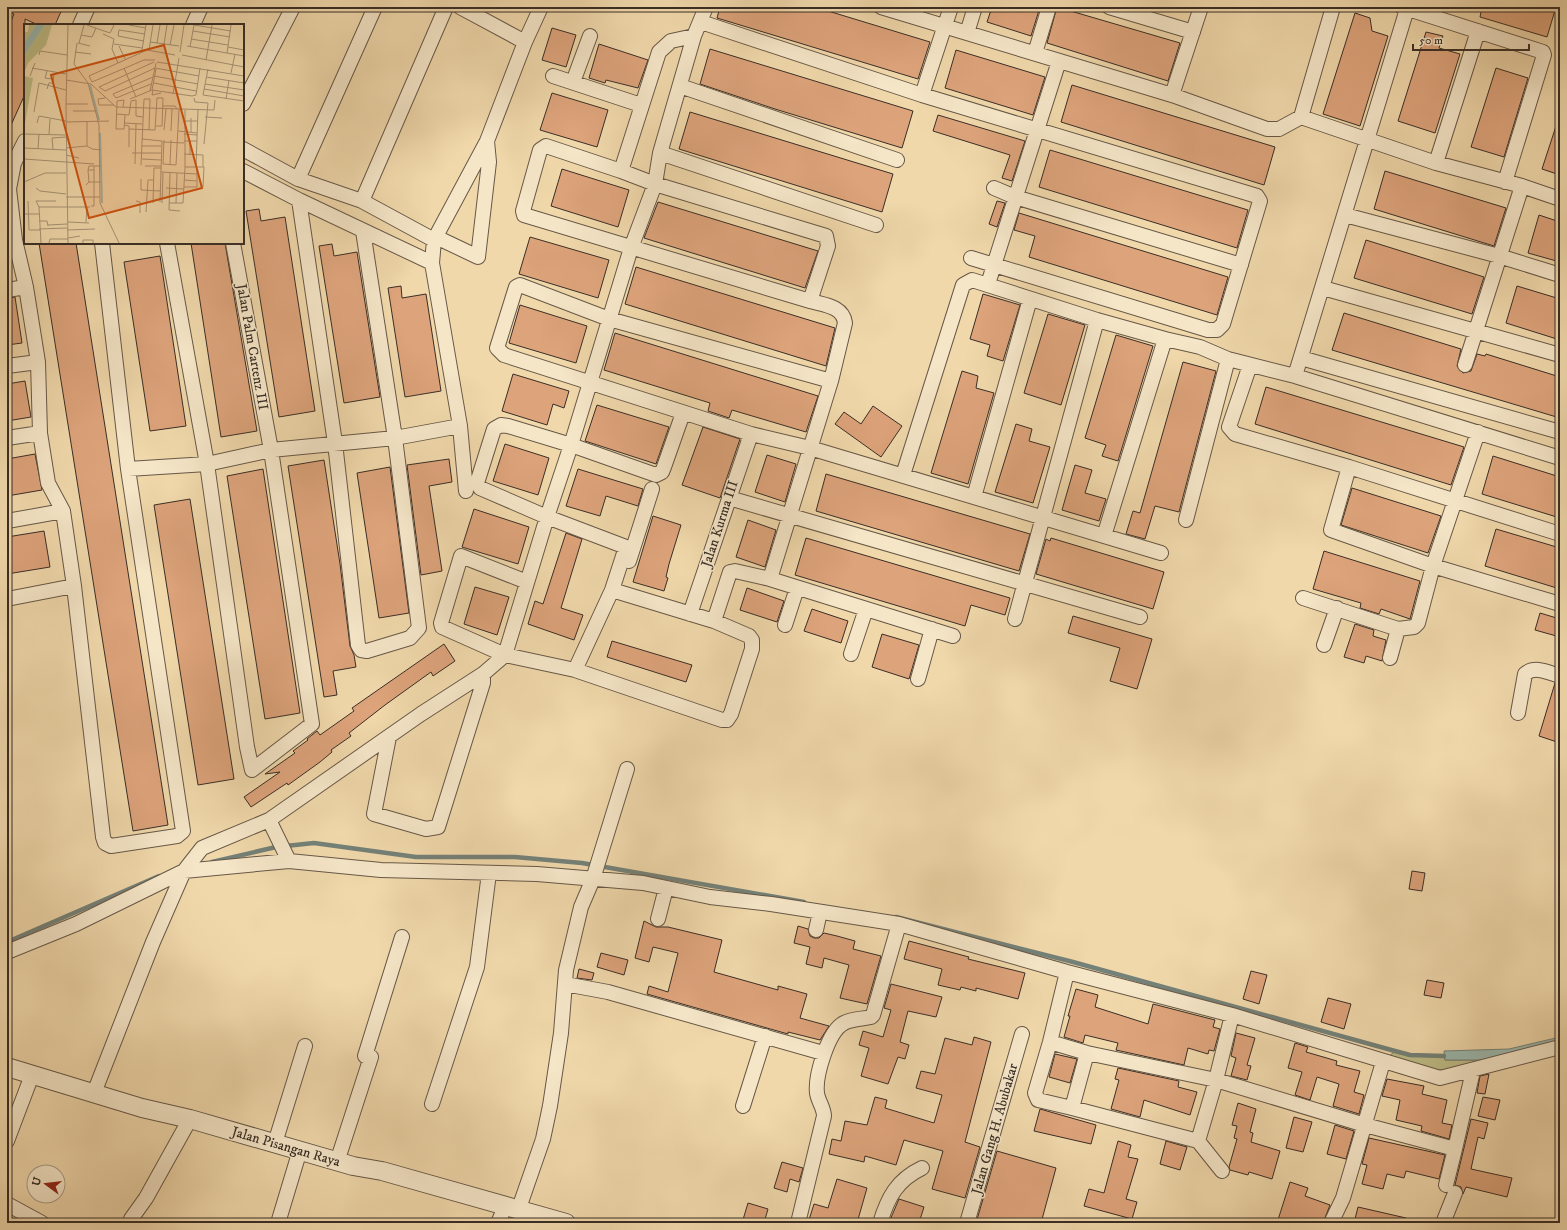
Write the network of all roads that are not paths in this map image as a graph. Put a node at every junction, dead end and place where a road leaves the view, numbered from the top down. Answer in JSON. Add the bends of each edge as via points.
{"nodes":[{"id":1,"x":88,"y":7,"type":"edge"},
{"id":2,"x":201,"y":7,"type":"edge"},
{"id":3,"x":293,"y":7,"type":"edge"},
{"id":4,"x":375,"y":7,"type":"edge"},
{"id":5,"x":446,"y":7,"type":"edge"},
{"id":6,"x":460,"y":7,"type":"edge"},
{"id":7,"x":541,"y":7,"type":"edge"},
{"id":8,"x":706,"y":7,"type":"edge"},
{"id":9,"x":881,"y":7,"type":"edge"},
{"id":10,"x":951,"y":7,"type":"edge"},
{"id":11,"x":975,"y":7,"type":"edge"},
{"id":12,"x":1049,"y":7,"type":"edge"},
{"id":13,"x":1109,"y":7,"type":"edge"},
{"id":14,"x":1200,"y":7,"type":"edge"},
{"id":15,"x":1333,"y":7,"type":"edge"},
{"id":16,"x":1404,"y":8,"type":"edge"},
{"id":17,"x":701,"y":22,"type":"junction"},
{"id":18,"x":80,"y":24,"type":"edge"},
{"id":19,"x":193,"y":24,"type":"edge"},
{"id":20,"x":944,"y":26,"type":"junction"},
{"id":21,"x":1478,"y":31,"type":"junction"},
{"id":22,"x":1193,"y":32,"type":"junction"},
{"id":23,"x":967,"y":33,"type":"junction"},
{"id":24,"x":590,"y":36,"type":"dead end"},
{"id":25,"x":694,"y":36,"type":"junction"},
{"id":26,"x":525,"y":42,"type":"junction"},
{"id":27,"x":1035,"y":54,"type":"junction"},
{"id":28,"x":1059,"y":61,"type":"junction"},
{"id":29,"x":553,"y":76,"type":"dead end"},
{"id":30,"x":573,"y":82,"type":"junction"},
{"id":31,"x":680,"y":86,"type":"junction"},
{"id":32,"x":922,"y":95,"type":"junction"},
{"id":33,"x":1172,"y":95,"type":"junction"},
{"id":34,"x":244,"y":102,"type":"edge"},
{"id":35,"x":641,"y":105,"type":"junction"},
{"id":36,"x":1301,"y":117,"type":"junction"},
{"id":37,"x":1037,"y":130,"type":"junction"},
{"id":38,"x":1367,"y":140,"type":"junction"},
{"id":39,"x":487,"y":141,"type":"junction"},
{"id":40,"x":24,"y":142,"type":"edge"},
{"id":41,"x":244,"y":150,"type":"edge"},
{"id":42,"x":660,"y":153,"type":"junction"},
{"id":43,"x":897,"y":160,"type":"dead end"},
{"id":44,"x":11,"y":162,"type":"edge"},
{"id":45,"x":1436,"y":163,"type":"junction"},
{"id":46,"x":621,"y":171,"type":"junction"},
{"id":47,"x":244,"y":172,"type":"edge"},
{"id":48,"x":298,"y":179,"type":"junction"},
{"id":49,"x":1505,"y":182,"type":"junction"},
{"id":50,"x":655,"y":184,"type":"junction"},
{"id":51,"x":1522,"y":186,"type":"junction"},
{"id":52,"x":994,"y":188,"type":"dead end"},
{"id":53,"x":1014,"y":197,"type":"junction"},
{"id":54,"x":1560,"y":199,"type":"edge"},
{"id":55,"x":298,"y":200,"type":"junction"},
{"id":56,"x":362,"y":202,"type":"junction"},
{"id":57,"x":1345,"y":215,"type":"junction"},
{"id":58,"x":876,"y":225,"type":"dead end"},
{"id":59,"x":363,"y":231,"type":"junction"},
{"id":60,"x":435,"y":238,"type":"junction"},
{"id":61,"x":11,"y":239,"type":"edge"},
{"id":62,"x":102,"y":244,"type":"edge"},
{"id":63,"x":168,"y":244,"type":"edge"},
{"id":64,"x":233,"y":244,"type":"edge"},
{"id":65,"x":631,"y":248,"type":"junction"},
{"id":66,"x":1499,"y":256,"type":"junction"},
{"id":67,"x":971,"y":258,"type":"dead end"},
{"id":68,"x":432,"y":262,"type":"junction"},
{"id":69,"x":994,"y":264,"type":"junction"},
{"id":70,"x":1241,"y":265,"type":"junction"},
{"id":71,"x":1560,"y":275,"type":"edge"},
{"id":72,"x":988,"y":284,"type":"junction"},
{"id":73,"x":26,"y":287,"type":"junction"},
{"id":74,"x":1323,"y":288,"type":"junction"},
{"id":75,"x":7,"y":290,"type":"edge"},
{"id":76,"x":1030,"y":299,"type":"junction"},
{"id":77,"x":810,"y":301,"type":"junction"},
{"id":78,"x":609,"y":318,"type":"junction"},
{"id":79,"x":1097,"y":320,"type":"junction"},
{"id":80,"x":1208,"y":330,"type":"junction"},
{"id":81,"x":1475,"y":330,"type":"junction"},
{"id":82,"x":1165,"y":339,"type":"junction"},
{"id":83,"x":1200,"y":347,"type":"junction"},
{"id":84,"x":1560,"y":355,"type":"edge"},
{"id":85,"x":1301,"y":358,"type":"junction"},
{"id":86,"x":1228,"y":359,"type":"junction"},
{"id":87,"x":38,"y":362,"type":"junction"},
{"id":88,"x":1250,"y":365,"type":"junction"},
{"id":89,"x":1465,"y":365,"type":"dead end"},
{"id":90,"x":7,"y":366,"type":"edge"},
{"id":91,"x":1295,"y":376,"type":"junction"},
{"id":92,"x":831,"y":381,"type":"junction"},
{"id":93,"x":588,"y":383,"type":"junction"},
{"id":94,"x":683,"y":413,"type":"junction"},
{"id":95,"x":460,"y":426,"type":"junction"},
{"id":96,"x":1478,"y":432,"type":"junction"},
{"id":97,"x":1560,"y":432,"type":"edge"},
{"id":98,"x":40,"y":433,"type":"junction"},
{"id":99,"x":751,"y":434,"type":"junction"},
{"id":100,"x":7,"y":438,"type":"edge"},
{"id":101,"x":395,"y":438,"type":"junction"},
{"id":102,"x":335,"y":443,"type":"junction"},
{"id":103,"x":571,"y":445,"type":"junction"},
{"id":104,"x":810,"y":448,"type":"junction"},
{"id":105,"x":271,"y":450,"type":"junction"},
{"id":106,"x":1560,"y":458,"type":"edge"},
{"id":107,"x":207,"y":464,"type":"junction"},
{"id":108,"x":1349,"y":467,"type":"junction"},
{"id":109,"x":128,"y":469,"type":"junction"},
{"id":110,"x":903,"y":475,"type":"junction"},
{"id":111,"x":652,"y":489,"type":"dead end"},
{"id":112,"x":466,"y":491,"type":"dead end"},
{"id":113,"x":974,"y":497,"type":"junction"},
{"id":114,"x":729,"y":498,"type":"junction"},
{"id":115,"x":1454,"y":500,"type":"junction"},
{"id":116,"x":63,"y":511,"type":"junction"},
{"id":117,"x":789,"y":515,"type":"junction"},
{"id":118,"x":547,"y":517,"type":"junction"},
{"id":119,"x":1043,"y":517,"type":"junction"},
{"id":120,"x":1186,"y":520,"type":"dead end"},
{"id":121,"x":7,"y":521,"type":"edge"},
{"id":122,"x":1560,"y":534,"type":"edge"},
{"id":123,"x":1104,"y":536,"type":"junction"},
{"id":124,"x":1161,"y":553,"type":"dead end"},
{"id":125,"x":1433,"y":566,"type":"junction"},
{"id":126,"x":770,"y":579,"type":"junction"},
{"id":127,"x":526,"y":582,"type":"junction"},
{"id":128,"x":1025,"y":584,"type":"junction"},
{"id":129,"x":74,"y":586,"type":"junction"},
{"id":130,"x":797,"y":588,"type":"junction"},
{"id":131,"x":616,"y":591,"type":"junction"},
{"id":132,"x":1303,"y":598,"type":"dead end"},
{"id":133,"x":7,"y":599,"type":"edge"},
{"id":134,"x":1560,"y":604,"type":"edge"},
{"id":135,"x":1337,"y":608,"type":"junction"},
{"id":136,"x":866,"y":609,"type":"junction"},
{"id":137,"x":690,"y":614,"type":"junction"},
{"id":138,"x":1140,"y":617,"type":"dead end"},
{"id":139,"x":1015,"y":619,"type":"dead end"},
{"id":140,"x":714,"y":621,"type":"junction"},
{"id":141,"x":785,"y":625,"type":"dead end"},
{"id":142,"x":932,"y":629,"type":"junction"},
{"id":143,"x":1398,"y":629,"type":"junction"},
{"id":144,"x":953,"y":636,"type":"dead end"},
{"id":145,"x":1324,"y":645,"type":"dead end"},
{"id":146,"x":851,"y":654,"type":"dead end"},
{"id":147,"x":505,"y":655,"type":"junction"},
{"id":148,"x":1390,"y":658,"type":"dead end"},
{"id":149,"x":575,"y":670,"type":"junction"},
{"id":150,"x":483,"y":674,"type":"junction"},
{"id":151,"x":1560,"y":676,"type":"edge"},
{"id":152,"x":918,"y":679,"type":"dead end"},
{"id":153,"x":1518,"y":713,"type":"dead end"},
{"id":154,"x":389,"y":737,"type":"junction"},
{"id":155,"x":626,"y":769,"type":"dead end"},
{"id":156,"x":269,"y":820,"type":"junction"},
{"id":157,"x":289,"y":861,"type":"junction"},
{"id":158,"x":184,"y":872,"type":"junction"},
{"id":159,"x":489,"y":873,"type":"junction"},
{"id":160,"x":593,"y":879,"type":"junction"},
{"id":161,"x":666,"y":888,"type":"junction"},
{"id":162,"x":820,"y":912,"type":"junction"},
{"id":163,"x":658,"y":919,"type":"dead end"},
{"id":164,"x":899,"y":924,"type":"junction"},
{"id":165,"x":816,"y":930,"type":"dead end"},
{"id":166,"x":402,"y":937,"type":"dead end"},
{"id":167,"x":7,"y":952,"type":"edge"},
{"id":168,"x":1067,"y":972,"type":"junction"},
{"id":169,"x":565,"y":984,"type":"junction"},
{"id":170,"x":1232,"y":1015,"type":"junction"},
{"id":171,"x":1022,"y":1034,"type":"dead end"},
{"id":172,"x":765,"y":1036,"type":"junction"},
{"id":173,"x":1050,"y":1042,"type":"junction"},
{"id":174,"x":305,"y":1046,"type":"dead end"},
{"id":175,"x":1560,"y":1047,"type":"edge"},
{"id":176,"x":824,"y":1053,"type":"junction"},
{"id":177,"x":1087,"y":1053,"type":"junction"},
{"id":178,"x":1383,"y":1062,"type":"junction"},
{"id":179,"x":7,"y":1067,"type":"edge"},
{"id":180,"x":1472,"y":1071,"type":"junction"},
{"id":181,"x":32,"y":1075,"type":"junction"},
{"id":182,"x":1216,"y":1080,"type":"junction"},
{"id":183,"x":94,"y":1093,"type":"junction"},
{"id":184,"x":432,"y":1104,"type":"dead end"},
{"id":185,"x":743,"y":1106,"type":"dead end"},
{"id":186,"x":1072,"y":1108,"type":"junction"},
{"id":187,"x":190,"y":1119,"type":"junction"},
{"id":188,"x":1365,"y":1125,"type":"junction"},
{"id":189,"x":7,"y":1141,"type":"edge"},
{"id":190,"x":1198,"y":1141,"type":"junction"},
{"id":191,"x":275,"y":1143,"type":"junction"},
{"id":192,"x":1455,"y":1149,"type":"junction"},
{"id":193,"x":300,"y":1150,"type":"junction"},
{"id":194,"x":337,"y":1162,"type":"junction"},
{"id":195,"x":922,"y":1168,"type":"dead end"},
{"id":196,"x":1222,"y":1171,"type":"dead end"},
{"id":197,"x":7,"y":1204,"type":"edge"},
{"id":198,"x":507,"y":1214,"type":"edge"},
{"id":199,"x":1446,"y":1222,"type":"edge"},
{"id":200,"x":42,"y":1223,"type":"edge"},
{"id":201,"x":131,"y":1223,"type":"edge"},
{"id":202,"x":278,"y":1223,"type":"edge"},
{"id":203,"x":566,"y":1223,"type":"edge"},
{"id":204,"x":798,"y":1223,"type":"edge"},
{"id":205,"x":880,"y":1223,"type":"edge"},
{"id":206,"x":967,"y":1223,"type":"edge"},
{"id":207,"x":1331,"y":1223,"type":"edge"}],
"edges":[{"from":1,"to":18,"type":"street"},
{"from":2,"to":19,"type":"street"},
{"from":3,"to":34,"type":"street"},
{"from":4,"to":48,"type":"street"},
{"from":5,"to":56,"type":"street"},
{"from":6,"to":26,"type":"street"},
{"from":7,"to":26,"type":"street"},
{"from":8,"to":17,"type":"street"},
{"from":9,"to":20,"type":"street"},
{"from":10,"to":20,"type":"street"},
{"from":11,"to":23,"type":"street"},
{"from":12,"to":27,"type":"street"},
{"from":13,"to":22,"type":"street"},
{"from":14,"to":22,"type":"street"},
{"from":15,"to":36,"type":"street"},
{"from":16,"to":21,"type":"street"},
{"from":16,"to":38,"type":"street"},
{"from":17,"to":25,"type":"street"},
{"from":17,"to":32,"type":"street"},
{"from":20,"to":23,"type":"street"},
{"from":20,"to":32,"type":"street"},
{"from":21,"to":45,"type":"street"},
{"from":21,"to":49,"type":"street","via":[[1540,50],[1544,55]]},
{"from":22,"to":33,"type":"street"},
{"from":23,"to":27,"type":"street"},
{"from":24,"to":30,"type":"street"},
{"from":25,"to":31,"type":"street"},
{"from":25,"to":35,"type":"street","via":[[671,41],[659,52]]},
{"from":26,"to":39,"type":"street"},
{"from":27,"to":28,"type":"street"},
{"from":28,"to":33,"type":"street"},
{"from":28,"to":37,"type":"street"},
{"from":29,"to":30,"type":"street"},
{"from":30,"to":35,"type":"street"},
{"from":31,"to":42,"type":"street"},
{"from":31,"to":43,"type":"street"},
{"from":32,"to":37,"type":"street"},
{"from":33,"to":36,"type":"street","via":[[1267,129],[1279,130]]},
{"from":35,"to":46,"type":"street"},
{"from":36,"to":38,"type":"street"},
{"from":37,"to":53,"type":"street"},
{"from":37,"to":70,"type":"street","via":[[1257,196],[1260,201]]},
{"from":38,"to":45,"type":"street"},
{"from":38,"to":57,"type":"street"},
{"from":39,"to":60,"type":"street"},
{"from":39,"to":60,"type":"street","via":[[489,162],[478,257]]},
{"from":40,"to":44,"type":"street"},
{"from":41,"to":48,"type":"street"},
{"from":42,"to":50,"type":"street"},
{"from":42,"to":58,"type":"street"},
{"from":44,"to":61,"type":"street"},
{"from":45,"to":49,"type":"street"},
{"from":46,"to":50,"type":"street"},
{"from":46,"to":65,"type":"street","via":[[546,146],[538,154],[523,211],[524,215],[529,217]]},
{"from":47,"to":55,"type":"street"},
{"from":48,"to":56,"type":"street"},
{"from":49,"to":51,"type":"street"},
{"from":50,"to":65,"type":"street"},
{"from":50,"to":77,"type":"street","via":[[826,236],[828,246]]},
{"from":51,"to":54,"type":"street"},
{"from":51,"to":66,"type":"street"},
{"from":52,"to":53,"type":"street"},
{"from":53,"to":69,"type":"street"},
{"from":53,"to":70,"type":"street"},
{"from":55,"to":59,"type":"street"},
{"from":55,"to":102,"type":"street"},
{"from":56,"to":60,"type":"street"},
{"from":57,"to":66,"type":"street"},
{"from":57,"to":74,"type":"street"},
{"from":59,"to":68,"type":"street"},
{"from":59,"to":101,"type":"street"},
{"from":60,"to":68,"type":"street"},
{"from":61,"to":73,"type":"street"},
{"from":62,"to":109,"type":"street"},
{"from":63,"to":107,"type":"street"},
{"from":64,"to":105,"type":"street","name":"Jalan Palm Cartenz III"},
{"from":65,"to":77,"type":"street"},
{"from":65,"to":78,"type":"street"},
{"from":66,"to":71,"type":"street"},
{"from":66,"to":81,"type":"street"},
{"from":67,"to":69,"type":"street"},
{"from":68,"to":95,"type":"street"},
{"from":69,"to":72,"type":"street"},
{"from":69,"to":80,"type":"street"},
{"from":70,"to":80,"type":"street","via":[[1222,324],[1217,330]]},
{"from":72,"to":76,"type":"street"},
{"from":72,"to":110,"type":"street","via":[[972,280],[963,285]]},
{"from":73,"to":75,"type":"street"},
{"from":73,"to":87,"type":"street"},
{"from":74,"to":81,"type":"street"},
{"from":74,"to":85,"type":"street"},
{"from":76,"to":79,"type":"street"},
{"from":76,"to":113,"type":"street"},
{"from":77,"to":92,"type":"street","via":[[840,310],[844,315],[845,323]]},
{"from":78,"to":92,"type":"street"},
{"from":78,"to":93,"type":"street"},
{"from":78,"to":93,"type":"street","via":[[520,284],[516,287],[497,348],[504,354]]},
{"from":79,"to":82,"type":"street"},
{"from":79,"to":119,"type":"street"},
{"from":80,"to":83,"type":"street"},
{"from":81,"to":84,"type":"street"},
{"from":81,"to":89,"type":"street"},
{"from":82,"to":83,"type":"street"},
{"from":82,"to":123,"type":"street"},
{"from":83,"to":86,"type":"street"},
{"from":85,"to":91,"type":"street"},
{"from":85,"to":97,"type":"street"},
{"from":86,"to":88,"type":"street"},
{"from":86,"to":120,"type":"street"},
{"from":87,"to":90,"type":"street"},
{"from":87,"to":98,"type":"street"},
{"from":88,"to":91,"type":"street"},
{"from":88,"to":108,"type":"street","via":[[1230,423],[1232,432]]},
{"from":91,"to":96,"type":"street"},
{"from":92,"to":104,"type":"street"},
{"from":93,"to":94,"type":"street"},
{"from":93,"to":103,"type":"street"},
{"from":94,"to":99,"type":"street"},
{"from":94,"to":103,"type":"street","via":[[662,472],[656,475]]},
{"from":95,"to":101,"type":"street"},
{"from":95,"to":112,"type":"street"},
{"from":96,"to":106,"type":"street"},
{"from":96,"to":115,"type":"street"},
{"from":98,"to":100,"type":"street"},
{"from":98,"to":116,"type":"street","via":[[48,483]]},
{"from":99,"to":104,"type":"street"},
{"from":99,"to":114,"type":"street","name":"Jalan Kurma III"},
{"from":101,"to":102,"type":"street"},
{"from":101,"to":102,"type":"street","via":[[419,628],[410,638],[367,651],[361,650],[358,645]]},
{"from":102,"to":105,"type":"street"},
{"from":103,"to":118,"type":"street"},
{"from":103,"to":118,"type":"street","via":[[501,425],[494,429],[477,483],[480,488]]},
{"from":104,"to":110,"type":"street"},
{"from":104,"to":117,"type":"street"},
{"from":105,"to":107,"type":"street"},
{"from":105,"to":107,"type":"street","name":"Jalan Palm Cartenz III","via":[[312,724],[252,770]]},
{"from":107,"to":109,"type":"street"},
{"from":108,"to":115,"type":"street"},
{"from":108,"to":125,"type":"street","via":[[1331,530]]},
{"from":109,"to":129,"type":"street","via":[[183,827],[180,835],[111,846],[104,841]]},
{"from":110,"to":113,"type":"street"},
{"from":111,"to":131,"type":"street"},
{"from":113,"to":119,"type":"street"},
{"from":114,"to":117,"type":"street"},
{"from":114,"to":137,"type":"street","name":"Jalan Kurma III"},
{"from":115,"to":122,"type":"street"},
{"from":115,"to":125,"type":"street"},
{"from":116,"to":121,"type":"street"},
{"from":116,"to":129,"type":"street"},
{"from":117,"to":126,"type":"street"},
{"from":117,"to":128,"type":"street"},
{"from":118,"to":127,"type":"street"},
{"from":118,"to":131,"type":"street","via":[[626,547]]},
{"from":119,"to":123,"type":"street"},
{"from":119,"to":128,"type":"street"},
{"from":123,"to":124,"type":"street"},
{"from":125,"to":134,"type":"street"},
{"from":125,"to":143,"type":"street","via":[[1418,623],[1414,627]]},
{"from":126,"to":130,"type":"street"},
{"from":126,"to":140,"type":"street","via":[[730,572]]},
{"from":127,"to":147,"type":"street"},
{"from":127,"to":147,"type":"street","via":[[461,556],[444,610],[442,627]]},
{"from":128,"to":138,"type":"street"},
{"from":128,"to":139,"type":"street"},
{"from":129,"to":133,"type":"street"},
{"from":130,"to":136,"type":"street"},
{"from":130,"to":141,"type":"street"},
{"from":131,"to":137,"type":"street"},
{"from":131,"to":149,"type":"street"},
{"from":132,"to":135,"type":"street"},
{"from":135,"to":143,"type":"street"},
{"from":135,"to":145,"type":"street"},
{"from":136,"to":142,"type":"street"},
{"from":136,"to":146,"type":"street"},
{"from":137,"to":140,"type":"street"},
{"from":140,"to":149,"type":"street","via":[[749,636],[752,640],[752,649],[727,720]]},
{"from":142,"to":144,"type":"street"},
{"from":142,"to":152,"type":"street"},
{"from":143,"to":148,"type":"street"},
{"from":147,"to":149,"type":"street"},
{"from":147,"to":150,"type":"street"},
{"from":150,"to":154,"type":"street"},
{"from":150,"to":154,"type":"street","via":[[483,683],[438,827],[426,829],[374,814]]},
{"from":151,"to":153,"type":"street","via":[[1536,669],[1525,674]]},
{"from":154,"to":156,"type":"street"},
{"from":155,"to":160,"type":"street"},
{"from":156,"to":157,"type":"street"},
{"from":156,"to":158,"type":"street","via":[[202,848]]},
{"from":157,"to":158,"type":"street"},
{"from":157,"to":159,"type":"street","via":[[381,870]]},
{"from":158,"to":167,"type":"street","via":[[76,924]]},
{"from":158,"to":183,"type":"street","via":[[153,942]]},
{"from":159,"to":160,"type":"street"},
{"from":159,"to":184,"type":"street","via":[[477,967]]},
{"from":160,"to":161,"type":"street","via":[[642,883]]},
{"from":160,"to":169,"type":"street","via":[[581,907]]},
{"from":161,"to":162,"type":"street","via":[[710,897]]},
{"from":161,"to":163,"type":"street"},
{"from":162,"to":164,"type":"street"},
{"from":162,"to":165,"type":"street"},
{"from":164,"to":168,"type":"street"},
{"from":164,"to":176,"type":"street","via":[[873,1015],[839,1026]]},
{"from":166,"to":194,"type":"street","via":[[365,1056],[371,1057]]},
{"from":168,"to":170,"type":"street"},
{"from":168,"to":173,"type":"street"},
{"from":169,"to":172,"type":"street","via":[[608,992]]},
{"from":169,"to":198,"type":"street","via":[[561,1033],[544,1139]]},
{"from":170,"to":178,"type":"street"},
{"from":170,"to":182,"type":"street"},
{"from":171,"to":206,"type":"street","name":"Jalan Gang H. Abubakar"},
{"from":172,"to":176,"type":"street"},
{"from":172,"to":185,"type":"street"},
{"from":173,"to":177,"type":"street"},
{"from":173,"to":186,"type":"street","via":[[1036,1097],[1038,1100]]},
{"from":174,"to":191,"type":"street"},
{"from":175,"to":180,"type":"street"},
{"from":176,"to":204,"type":"street","via":[[818,1073],[817,1094],[824,1109],[824,1116]]},
{"from":177,"to":182,"type":"street"},
{"from":177,"to":186,"type":"street"},
{"from":178,"to":180,"type":"street","via":[[1440,1078]]},
{"from":178,"to":188,"type":"street"},
{"from":179,"to":181,"type":"street","name":"Jalan Pisangan Raya"},
{"from":180,"to":192,"type":"street"},
{"from":181,"to":183,"type":"street","name":"Jalan Pisangan Raya"},
{"from":181,"to":189,"type":"street"},
{"from":182,"to":188,"type":"street"},
{"from":182,"to":190,"type":"street"},
{"from":183,"to":187,"type":"street","name":"Jalan Pisangan Raya"},
{"from":186,"to":190,"type":"street"},
{"from":187,"to":191,"type":"street","name":"Jalan Pisangan Raya"},
{"from":187,"to":201,"type":"street"},
{"from":188,"to":192,"type":"street"},
{"from":188,"to":207,"type":"street","via":[[1343,1198]]},
{"from":190,"to":196,"type":"street"},
{"from":191,"to":193,"type":"street","name":"Jalan Pisangan Raya"},
{"from":192,"to":199,"type":"street"},
{"from":193,"to":194,"type":"street","name":"Jalan Pisangan Raya"},
{"from":193,"to":202,"type":"street"},
{"from":194,"to":198,"type":"street","name":"Jalan Pisangan Raya","via":[[382,1171]]},
{"from":195,"to":205,"type":"street","via":[[913,1172],[892,1192]]},
{"from":197,"to":200,"type":"street"},
{"from":198,"to":203,"type":"street","name":"Jalan Pisangan Raya"}]}
